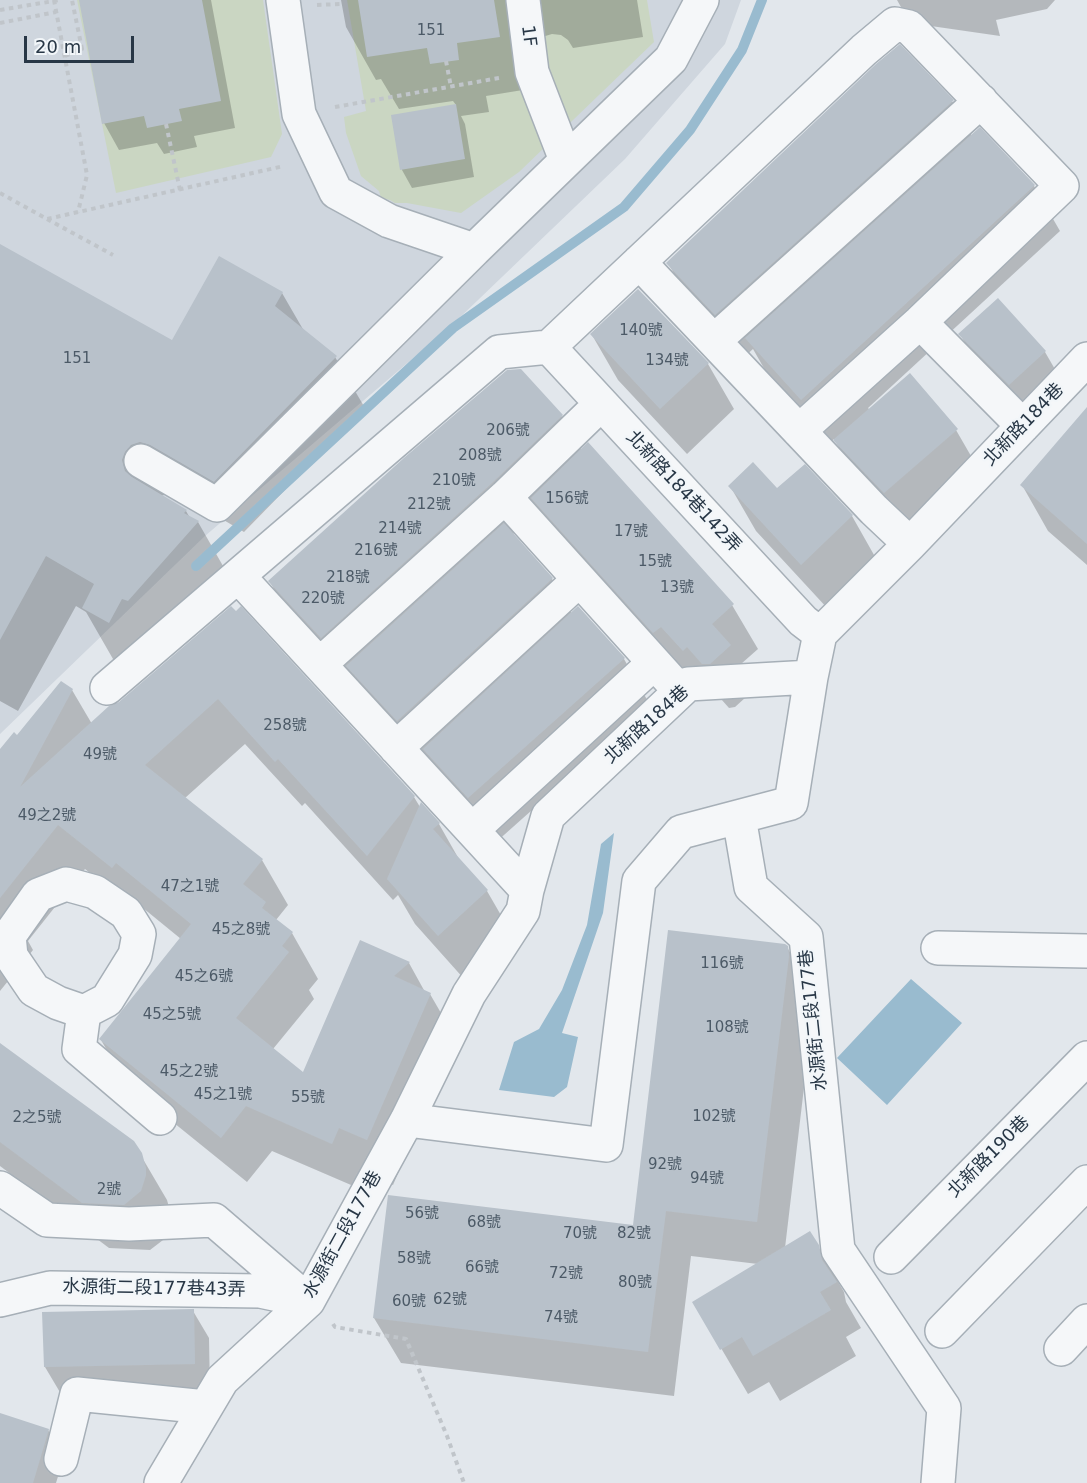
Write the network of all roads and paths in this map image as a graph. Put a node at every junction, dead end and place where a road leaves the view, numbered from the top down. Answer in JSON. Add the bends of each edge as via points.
{"nodes":[{"id":1,"x":54,"y":0,"type":"edge"},
{"id":2,"x":60,"y":0,"type":"edge"},
{"id":3,"x":72,"y":0,"type":"edge"},
{"id":4,"x":283,"y":0,"type":"edge"},
{"id":5,"x":523,"y":0,"type":"edge"},
{"id":6,"x":702,"y":0,"type":"edge"},
{"id":7,"x":0,"y":10,"type":"edge"},
{"id":8,"x":56,"y":12,"type":"junction"},
{"id":9,"x":0,"y":23,"type":"edge"},
{"id":10,"x":65,"y":56,"type":"junction"},
{"id":11,"x":446,"y":61,"type":"dead end"},
{"id":12,"x":475,"y":82,"type":"dead end"},
{"id":13,"x":451,"y":87,"type":"junction"},
{"id":14,"x":981,"y":101,"type":"junction"},
{"id":15,"x":332,"y":108,"type":"dead end"},
{"id":16,"x":166,"y":124,"type":"dead end"},
{"id":17,"x":566,"y":160,"type":"junction"},
{"id":18,"x":288,"y":166,"type":"dead end"},
{"id":19,"x":180,"y":190,"type":"junction"},
{"id":20,"x":0,"y":193,"type":"edge"},
{"id":21,"x":78,"y":212,"type":"junction"},
{"id":22,"x":46,"y":219,"type":"junction"},
{"id":23,"x":474,"y":250,"type":"junction"},
{"id":24,"x":113,"y":255,"type":"dead end"},
{"id":25,"x":639,"y":262,"type":"junction"},
{"id":26,"x":920,"y":322,"type":"junction"},
{"id":27,"x":714,"y":341,"type":"junction"},
{"id":28,"x":549,"y":346,"type":"junction"},
{"id":29,"x":1087,"y":359,"type":"edge"},
{"id":30,"x":602,"y":404,"type":"junction"},
{"id":31,"x":1023,"y":426,"type":"junction"},
{"id":32,"x":799,"y":431,"type":"junction"},
{"id":33,"x":141,"y":461,"type":"dead end"},
{"id":34,"x":505,"y":497,"type":"junction"},
{"id":35,"x":910,"y":544,"type":"junction"},
{"id":36,"x":238,"y":576,"type":"junction"},
{"id":37,"x":579,"y":580,"type":"junction"},
{"id":38,"x":820,"y":634,"type":"junction"},
{"id":39,"x":654,"y":663,"type":"junction"},
{"id":40,"x":320,"y":664,"type":"junction"},
{"id":41,"x":811,"y":677,"type":"junction"},
{"id":42,"x":107,"y":688,"type":"dead end"},
{"id":43,"x":680,"y":692,"type":"junction"},
{"id":44,"x":396,"y":748,"type":"junction"},
{"id":45,"x":548,"y":816,"type":"joint"},
{"id":46,"x":739,"y":817,"type":"junction"},
{"id":47,"x":472,"y":830,"type":"junction"},
{"id":48,"x":527,"y":890,"type":"junction"},
{"id":49,"x":938,"y":948,"type":"dead end"},
{"id":50,"x":1087,"y":951,"type":"edge"},
{"id":51,"x":84,"y":1012,"type":"dead end"},
{"id":52,"x":1087,"y":1058,"type":"edge"},
{"id":53,"x":160,"y":1118,"type":"dead end"},
{"id":54,"x":407,"y":1120,"type":"junction"},
{"id":55,"x":1087,"y":1182,"type":"edge"},
{"id":56,"x":0,"y":1188,"type":"edge"},
{"id":57,"x":891,"y":1257,"type":"dead end"},
{"id":58,"x":0,"y":1300,"type":"edge"},
{"id":59,"x":308,"y":1301,"type":"junction"},
{"id":60,"x":1087,"y":1322,"type":"edge"},
{"id":61,"x":942,"y":1331,"type":"dead end"},
{"id":62,"x":1074,"y":1350,"type":"edge"},
{"id":63,"x":206,"y":1407,"type":"junction"},
{"id":64,"x":61,"y":1459,"type":"dead end"},
{"id":65,"x":161,"y":1483,"type":"edge"},
{"id":66,"x":464,"y":1483,"type":"edge"},
{"id":67,"x":938,"y":1483,"type":"edge"}],
"edges":[{"from":1,"to":8,"type":"path"},
{"from":2,"to":7,"type":"path","bridge":true},
{"from":3,"to":10,"type":"path","via":[[82,49]]},
{"from":4,"to":23,"type":"street","via":[[299,114],[336,192],[389,221]]},
{"from":5,"to":17,"type":"street","name":"1F","via":[[532,72]]},
{"from":6,"to":17,"type":"street","via":[[671,59]]},
{"from":8,"to":9,"type":"path"},
{"from":8,"to":10,"type":"path"},
{"from":10,"to":21,"type":"path","via":[[87,176]]},
{"from":11,"to":13,"type":"path"},
{"from":12,"to":13,"type":"path"},
{"from":13,"to":15,"type":"path"},
{"from":14,"to":25,"type":"street","via":[[909,27],[895,24]]},
{"from":14,"to":26,"type":"street","via":[[1062,186]]},
{"from":14,"to":27,"type":"street"},
{"from":16,"to":19,"type":"path"},
{"from":17,"to":23,"type":"street"},
{"from":18,"to":19,"type":"path"},
{"from":19,"to":21,"type":"path"},
{"from":20,"to":22,"type":"path"},
{"from":21,"to":22,"type":"path"},
{"from":22,"to":24,"type":"path"},
{"from":23,"to":33,"type":"street","via":[[217,505]]},
{"from":25,"to":27,"type":"street"},
{"from":25,"to":28,"type":"street"},
{"from":26,"to":31,"type":"street"},
{"from":26,"to":32,"type":"street"},
{"from":27,"to":32,"type":"street"},
{"from":28,"to":30,"type":"street","name":"北新路184巷142弄"},
{"from":28,"to":36,"type":"street","via":[[499,352]]},
{"from":29,"to":31,"type":"street","name":"北新路184巷"},
{"from":30,"to":34,"type":"street"},
{"from":30,"to":38,"type":"street","name":"北新路184巷142弄","via":[[803,621]]},
{"from":31,"to":35,"type":"street","name":"北新路184巷"},
{"from":32,"to":35,"type":"street"},
{"from":34,"to":37,"type":"street"},
{"from":34,"to":40,"type":"street"},
{"from":35,"to":38,"type":"street","name":"北新路184巷"},
{"from":36,"to":40,"type":"street"},
{"from":36,"to":42,"type":"street"},
{"from":37,"to":39,"type":"street"},
{"from":37,"to":44,"type":"street"},
{"from":38,"to":41,"type":"street"},
{"from":39,"to":43,"type":"street"},
{"from":39,"to":47,"type":"street"},
{"from":40,"to":44,"type":"street"},
{"from":41,"to":43,"type":"street","name":"北新路184巷","via":[[688,684]]},
{"from":41,"to":46,"type":"street","via":[[791,804]]},
{"from":43,"to":45,"type":"street","name":"北新路184巷"},
{"from":44,"to":47,"type":"street"},
{"from":45,"to":48,"type":"street","name":"水源街二段177巷"},
{"from":46,"to":54,"type":"street","via":[[681,832],[639,881],[606,1145]]},
{"from":46,"to":67,"type":"street","name":"水源街二段177巷","via":[[751,887],[806,937],[837,1250],[944,1408]]},
{"from":47,"to":48,"type":"street"},
{"from":48,"to":54,"type":"street","name":"水源街二段177巷","via":[[523,911],[469,994]]},
{"from":49,"to":50,"type":"street"},
{"from":51,"to":53,"type":"street","via":[[80,1049]]},
{"from":52,"to":57,"type":"street","name":"北新路190巷"},
{"from":54,"to":59,"type":"street","name":"水源街二段177巷"},
{"from":55,"to":61,"type":"street"},
{"from":56,"to":59,"type":"street","via":[[47,1220],[129,1224],[214,1220]]},
{"from":58,"to":59,"type":"street","name":"水源街二段177巷43弄","via":[[50,1288],[260,1291]]},
{"from":59,"to":63,"type":"street","name":"水源街二段177巷","via":[[222,1380]]},
{"from":59,"to":66,"type":"path","via":[[335,1327],[405,1339]]},
{"from":60,"to":62,"type":"street"},
{"from":63,"to":64,"type":"street","via":[[77,1394]]},
{"from":63,"to":65,"type":"street","name":"水源街二段177巷"}]}
